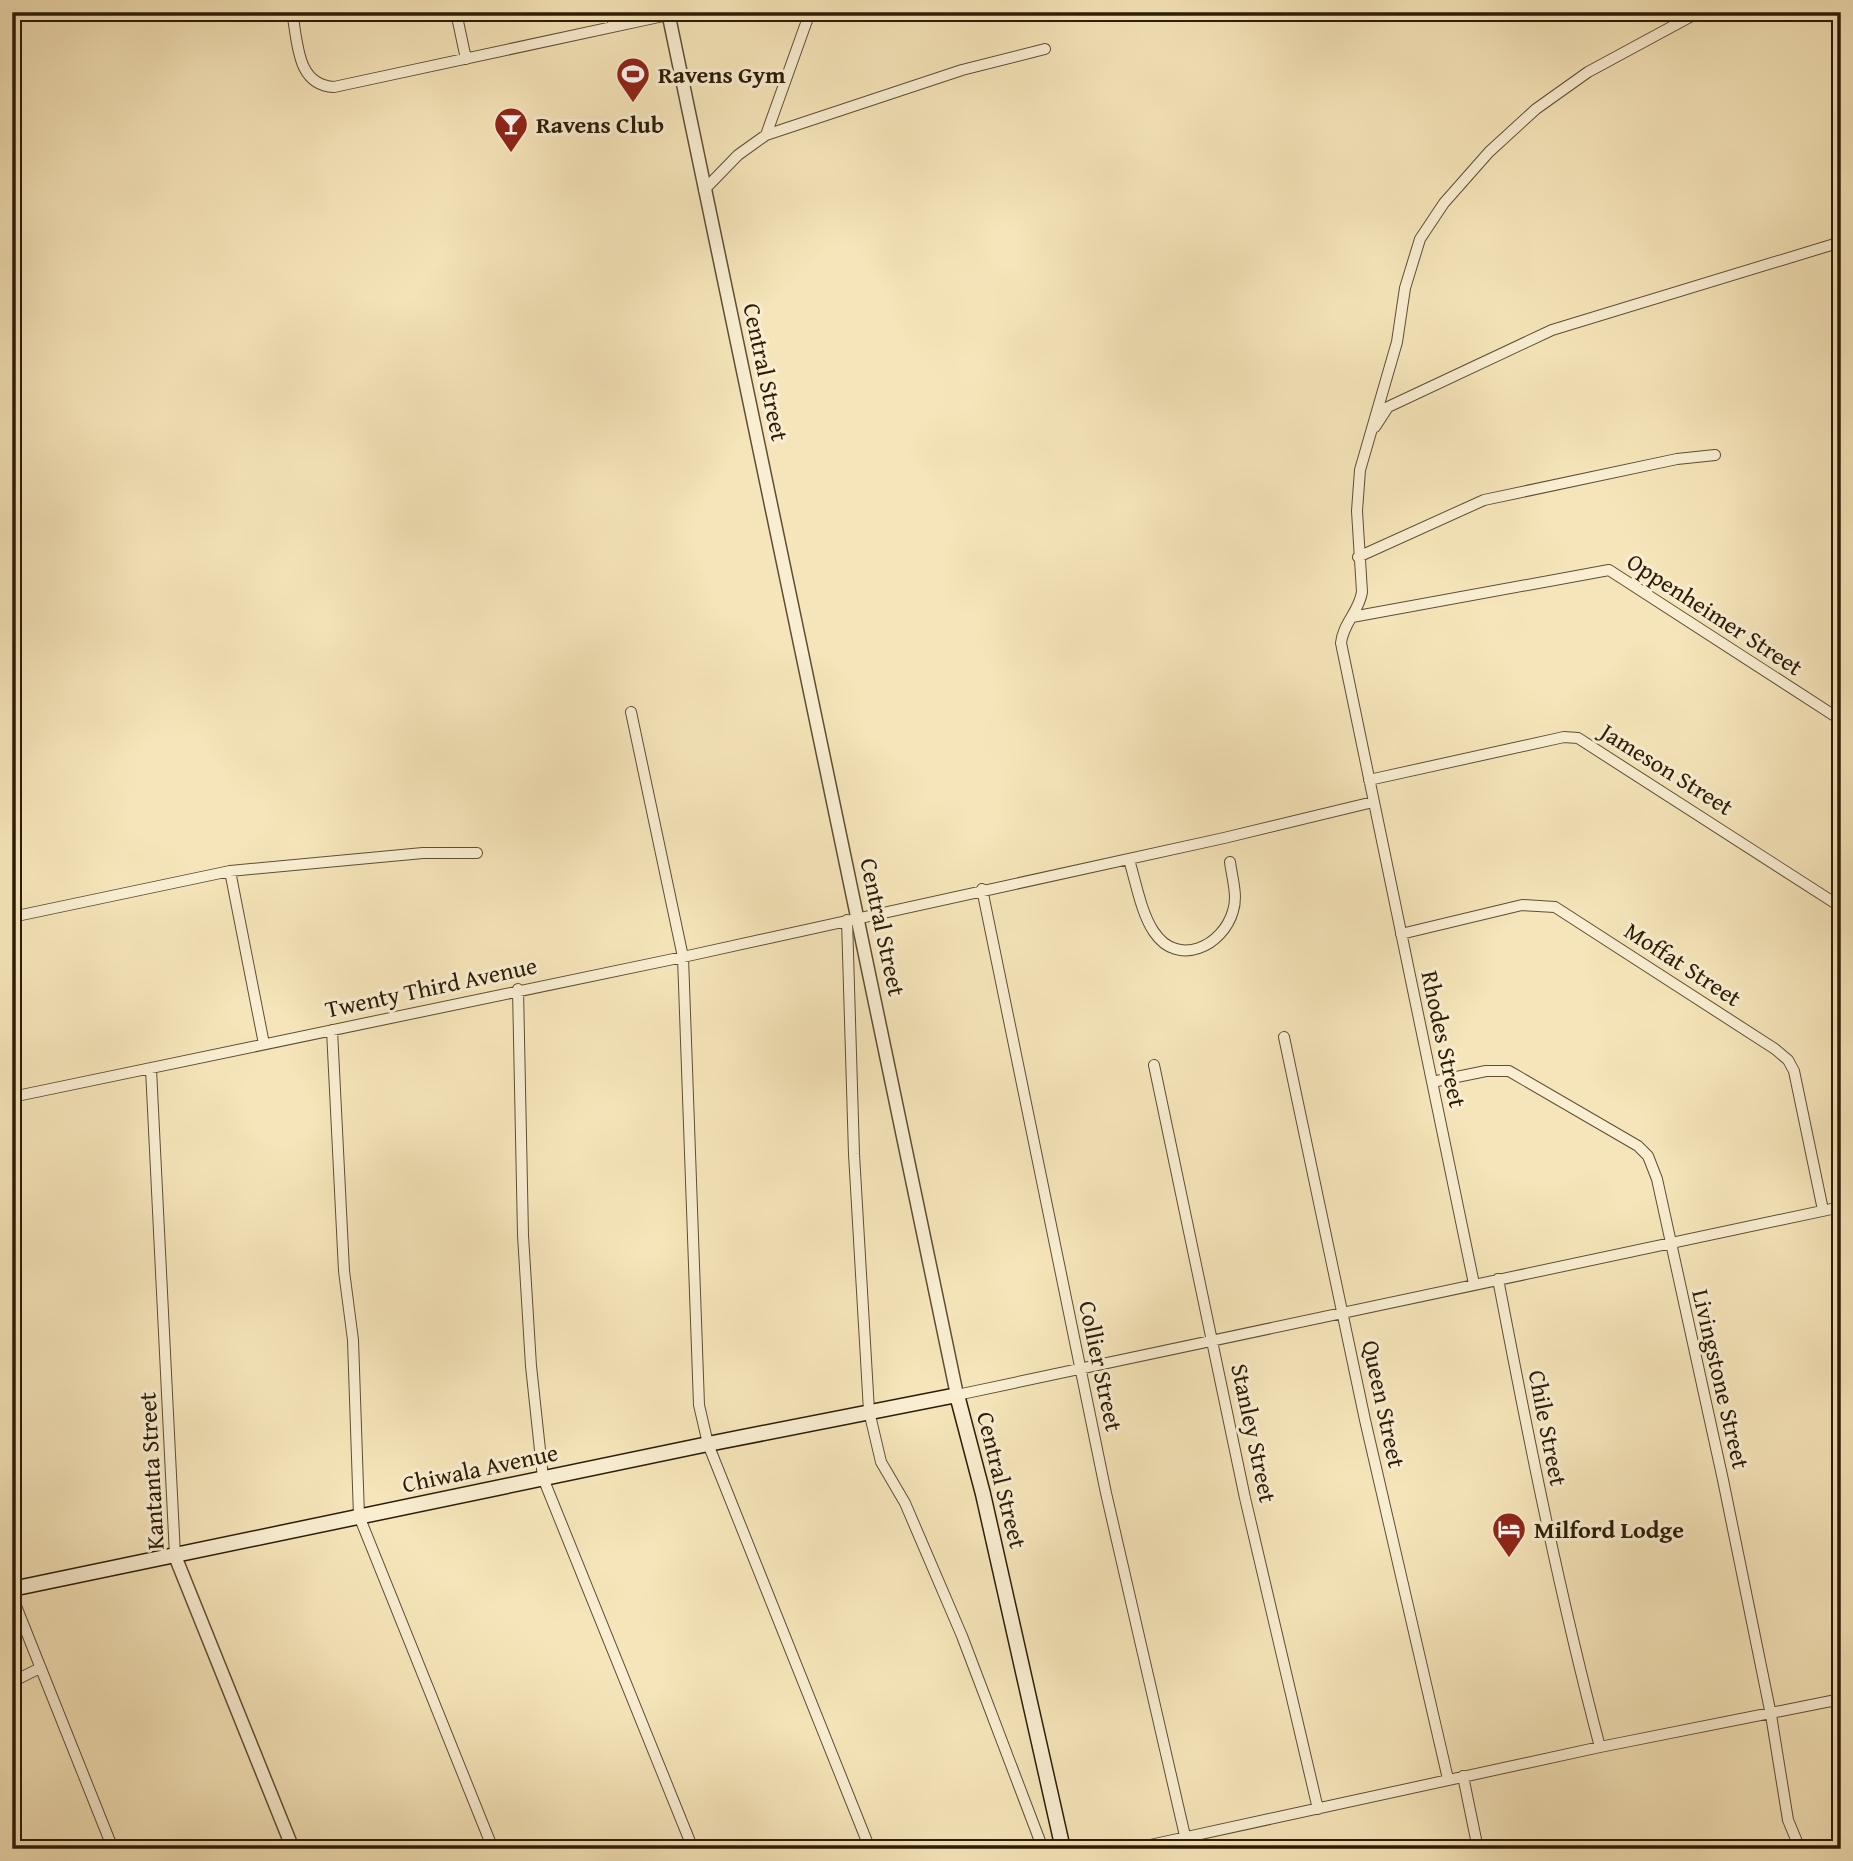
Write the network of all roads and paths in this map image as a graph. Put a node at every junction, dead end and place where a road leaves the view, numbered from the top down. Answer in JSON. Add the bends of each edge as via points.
{"nodes":[{"id":1,"x":292,"y":12,"type":"edge"},
{"id":2,"x":456,"y":12,"type":"edge"},
{"id":3,"x":611,"y":12,"type":"edge"},
{"id":4,"x":810,"y":12,"type":"edge"},
{"id":5,"x":1699,"y":12,"type":"edge"},
{"id":6,"x":668,"y":14,"type":"edge"},
{"id":7,"x":614,"y":26,"type":"junction"},
{"id":8,"x":1045,"y":49,"type":"dead end"},
{"id":9,"x":466,"y":59,"type":"junction"},
{"id":10,"x":766,"y":135,"type":"junction"},
{"id":11,"x":704,"y":190,"type":"junction"},
{"id":12,"x":1841,"y":242,"type":"edge"},
{"id":13,"x":1368,"y":436,"type":"junction"},
{"id":14,"x":1715,"y":455,"type":"dead end"},
{"id":15,"x":1358,"y":557,"type":"junction"},
{"id":16,"x":1352,"y":617,"type":"junction"},
{"id":17,"x":631,"y":712,"type":"dead end"},
{"id":18,"x":1841,"y":720,"type":"edge"},
{"id":19,"x":1369,"y":780,"type":"junction"},
{"id":20,"x":1373,"y":802,"type":"junction"},
{"id":21,"x":477,"y":853,"type":"dead end"},
{"id":22,"x":1129,"y":860,"type":"junction"},
{"id":23,"x":1230,"y":863,"type":"dead end"},
{"id":24,"x":230,"y":871,"type":"junction"},
{"id":25,"x":982,"y":889,"type":"junction"},
{"id":26,"x":1841,"y":907,"type":"edge"},
{"id":27,"x":12,"y":917,"type":"edge"},
{"id":28,"x":852,"y":918,"type":"junction"},
{"id":29,"x":1401,"y":934,"type":"junction"},
{"id":30,"x":683,"y":957,"type":"junction"},
{"id":31,"x":518,"y":989,"type":"junction"},
{"id":32,"x":332,"y":1030,"type":"junction"},
{"id":33,"x":1284,"y":1037,"type":"dead end"},
{"id":34,"x":264,"y":1044,"type":"junction"},
{"id":35,"x":1154,"y":1065,"type":"dead end"},
{"id":36,"x":151,"y":1069,"type":"junction"},
{"id":37,"x":1432,"y":1082,"type":"junction"},
{"id":38,"x":12,"y":1097,"type":"edge"},
{"id":39,"x":1841,"y":1207,"type":"edge"},
{"id":40,"x":1823,"y":1210,"type":"junction"},
{"id":41,"x":1669,"y":1244,"type":"junction"},
{"id":42,"x":1498,"y":1279,"type":"junction"},
{"id":43,"x":1474,"y":1284,"type":"junction"},
{"id":44,"x":1343,"y":1315,"type":"junction"},
{"id":45,"x":1213,"y":1340,"type":"junction"},
{"id":46,"x":1080,"y":1368,"type":"junction"},
{"id":47,"x":957,"y":1395,"type":"junction"},
{"id":48,"x":869,"y":1411,"type":"junction"},
{"id":49,"x":709,"y":1444,"type":"junction"},
{"id":50,"x":543,"y":1478,"type":"junction"},
{"id":51,"x":359,"y":1516,"type":"junction"},
{"id":52,"x":175,"y":1556,"type":"junction"},
{"id":53,"x":12,"y":1589,"type":"edge"},
{"id":54,"x":12,"y":1596,"type":"edge"},
{"id":55,"x":40,"y":1668,"type":"junction"},
{"id":56,"x":12,"y":1682,"type":"edge"},
{"id":57,"x":1841,"y":1699,"type":"edge"},
{"id":58,"x":1771,"y":1715,"type":"junction"},
{"id":59,"x":1600,"y":1746,"type":"junction"},
{"id":60,"x":1463,"y":1776,"type":"junction"},
{"id":61,"x":1447,"y":1779,"type":"junction"},
{"id":62,"x":1318,"y":1808,"type":"junction"},
{"id":63,"x":1185,"y":1837,"type":"junction"},
{"id":64,"x":113,"y":1849,"type":"edge"},
{"id":65,"x":293,"y":1849,"type":"edge"},
{"id":66,"x":493,"y":1849,"type":"edge"},
{"id":67,"x":693,"y":1849,"type":"edge"},
{"id":68,"x":870,"y":1849,"type":"edge"},
{"id":69,"x":1043,"y":1849,"type":"edge"},
{"id":70,"x":1063,"y":1849,"type":"edge"},
{"id":71,"x":1132,"y":1849,"type":"edge"},
{"id":72,"x":1188,"y":1849,"type":"edge"},
{"id":73,"x":1478,"y":1849,"type":"edge"},
{"id":74,"x":1800,"y":1849,"type":"edge"}],
"edges":[{"from":1,"to":9,"type":"street","via":[[303,68],[315,84],[334,88]]},
{"from":2,"to":9,"type":"street"},
{"from":3,"to":7,"type":"street"},
{"from":4,"to":10,"type":"street"},
{"from":5,"to":13,"type":"street","name":"Rhodes Street","via":[[1588,72],[1536,109],[1489,152],[1444,203],[1420,239],[1405,288],[1397,342]]},
{"from":6,"to":7,"type":"street"},
{"from":6,"to":11,"type":"street","name":"Central Street"},
{"from":7,"to":9,"type":"street"},
{"from":8,"to":10,"type":"street","via":[[962,70]]},
{"from":10,"to":11,"type":"street","via":[[738,155]]},
{"from":11,"to":28,"type":"street","name":"Central Street"},
{"from":12,"to":13,"type":"street","via":[[1552,330],[1388,407]]},
{"from":13,"to":15,"type":"street","name":"Rhodes Street","via":[[1360,470]]},
{"from":14,"to":15,"type":"street","via":[[1484,499]]},
{"from":15,"to":16,"type":"street","name":"Rhodes Street","via":[[1362,592]]},
{"from":16,"to":18,"type":"street","name":"Oppenheimer Street","via":[[1609,570]]},
{"from":16,"to":19,"type":"street","name":"Rhodes Street","via":[[1341,642]]},
{"from":17,"to":30,"type":"street"},
{"from":19,"to":20,"type":"street","name":"Rhodes Street"},
{"from":19,"to":26,"type":"street","name":"Jameson Street","via":[[1564,737],[1578,738]]},
{"from":20,"to":22,"type":"street","name":"Twenty Third Avenue"},
{"from":20,"to":29,"type":"street","name":"Rhodes Street"},
{"from":21,"to":24,"type":"street","via":[[423,853]]},
{"from":22,"to":23,"type":"street","via":[[1154,932],[1166,944],[1188,950],[1216,942],[1230,920],[1235,899]]},
{"from":22,"to":25,"type":"street","name":"Twenty Third Avenue"},
{"from":24,"to":27,"type":"street"},
{"from":24,"to":34,"type":"street"},
{"from":25,"to":28,"type":"street","name":"Twenty Third Avenue"},
{"from":25,"to":46,"type":"street","name":"Collier Street"},
{"from":28,"to":30,"type":"street","name":"Twenty Third Avenue"},
{"from":28,"to":47,"type":"street","name":"Central Street"},
{"from":28,"to":48,"type":"street","via":[[854,1154]]},
{"from":29,"to":37,"type":"street","name":"Rhodes Street"},
{"from":29,"to":40,"type":"street","name":"Moffat Street","via":[[1522,905],[1555,907],[1763,1042],[1788,1060],[1794,1071]]},
{"from":30,"to":31,"type":"street","name":"Twenty Third Avenue"},
{"from":30,"to":49,"type":"street","via":[[699,1405]]},
{"from":31,"to":32,"type":"street","name":"Twenty Third Avenue"},
{"from":31,"to":50,"type":"street","via":[[523,1235]]},
{"from":32,"to":34,"type":"street","name":"Twenty Third Avenue"},
{"from":32,"to":51,"type":"street","via":[[344,1271],[353,1340]]},
{"from":33,"to":44,"type":"street","name":"Queen Street"},
{"from":34,"to":36,"type":"street","name":"Twenty Third Avenue"},
{"from":35,"to":45,"type":"street","name":"Stanley Street"},
{"from":36,"to":38,"type":"street","name":"Twenty Third Avenue"},
{"from":36,"to":52,"type":"street","name":"Kantanta Street"},
{"from":37,"to":41,"type":"street","name":"Livingstone Street","via":[[1510,1071],[1638,1146],[1653,1165]]},
{"from":37,"to":43,"type":"street","name":"Rhodes Street"},
{"from":39,"to":40,"type":"street"},
{"from":40,"to":41,"type":"street"},
{"from":41,"to":42,"type":"street"},
{"from":41,"to":58,"type":"street","name":"Livingstone Street"},
{"from":42,"to":43,"type":"street"},
{"from":42,"to":59,"type":"street","name":"Chile Street","via":[[1539,1493]]},
{"from":43,"to":44,"type":"street"},
{"from":44,"to":45,"type":"street"},
{"from":44,"to":61,"type":"street","name":"Queen Street"},
{"from":45,"to":46,"type":"street"},
{"from":45,"to":62,"type":"street","name":"Stanley Street"},
{"from":46,"to":47,"type":"street"},
{"from":46,"to":63,"type":"street","name":"Collier Street"},
{"from":47,"to":48,"type":"main road","name":"Chiwala Avenue"},
{"from":47,"to":70,"type":"main road","name":"Central Street"},
{"from":48,"to":49,"type":"main road","name":"Chiwala Avenue"},
{"from":48,"to":69,"type":"street","via":[[881,1462],[905,1503],[962,1636]]},
{"from":49,"to":50,"type":"main road","name":"Chiwala Avenue"},
{"from":49,"to":68,"type":"street"},
{"from":50,"to":51,"type":"main road","name":"Chiwala Avenue"},
{"from":50,"to":67,"type":"street"},
{"from":51,"to":52,"type":"main road","name":"Chiwala Avenue"},
{"from":51,"to":66,"type":"street"},
{"from":52,"to":53,"type":"main road","name":"Chiwala Avenue"},
{"from":52,"to":65,"type":"street","name":"Kantanta Street"},
{"from":54,"to":55,"type":"street"},
{"from":55,"to":56,"type":"street"},
{"from":55,"to":64,"type":"street"},
{"from":57,"to":58,"type":"street"},
{"from":58,"to":59,"type":"street"},
{"from":58,"to":74,"type":"street","name":"Livingstone Street","via":[[1788,1820]]},
{"from":59,"to":60,"type":"street"},
{"from":60,"to":61,"type":"street"},
{"from":60,"to":73,"type":"street"},
{"from":61,"to":62,"type":"street"},
{"from":62,"to":63,"type":"street"},
{"from":63,"to":71,"type":"street"},
{"from":63,"to":72,"type":"street","name":"Collier Street"}]}
